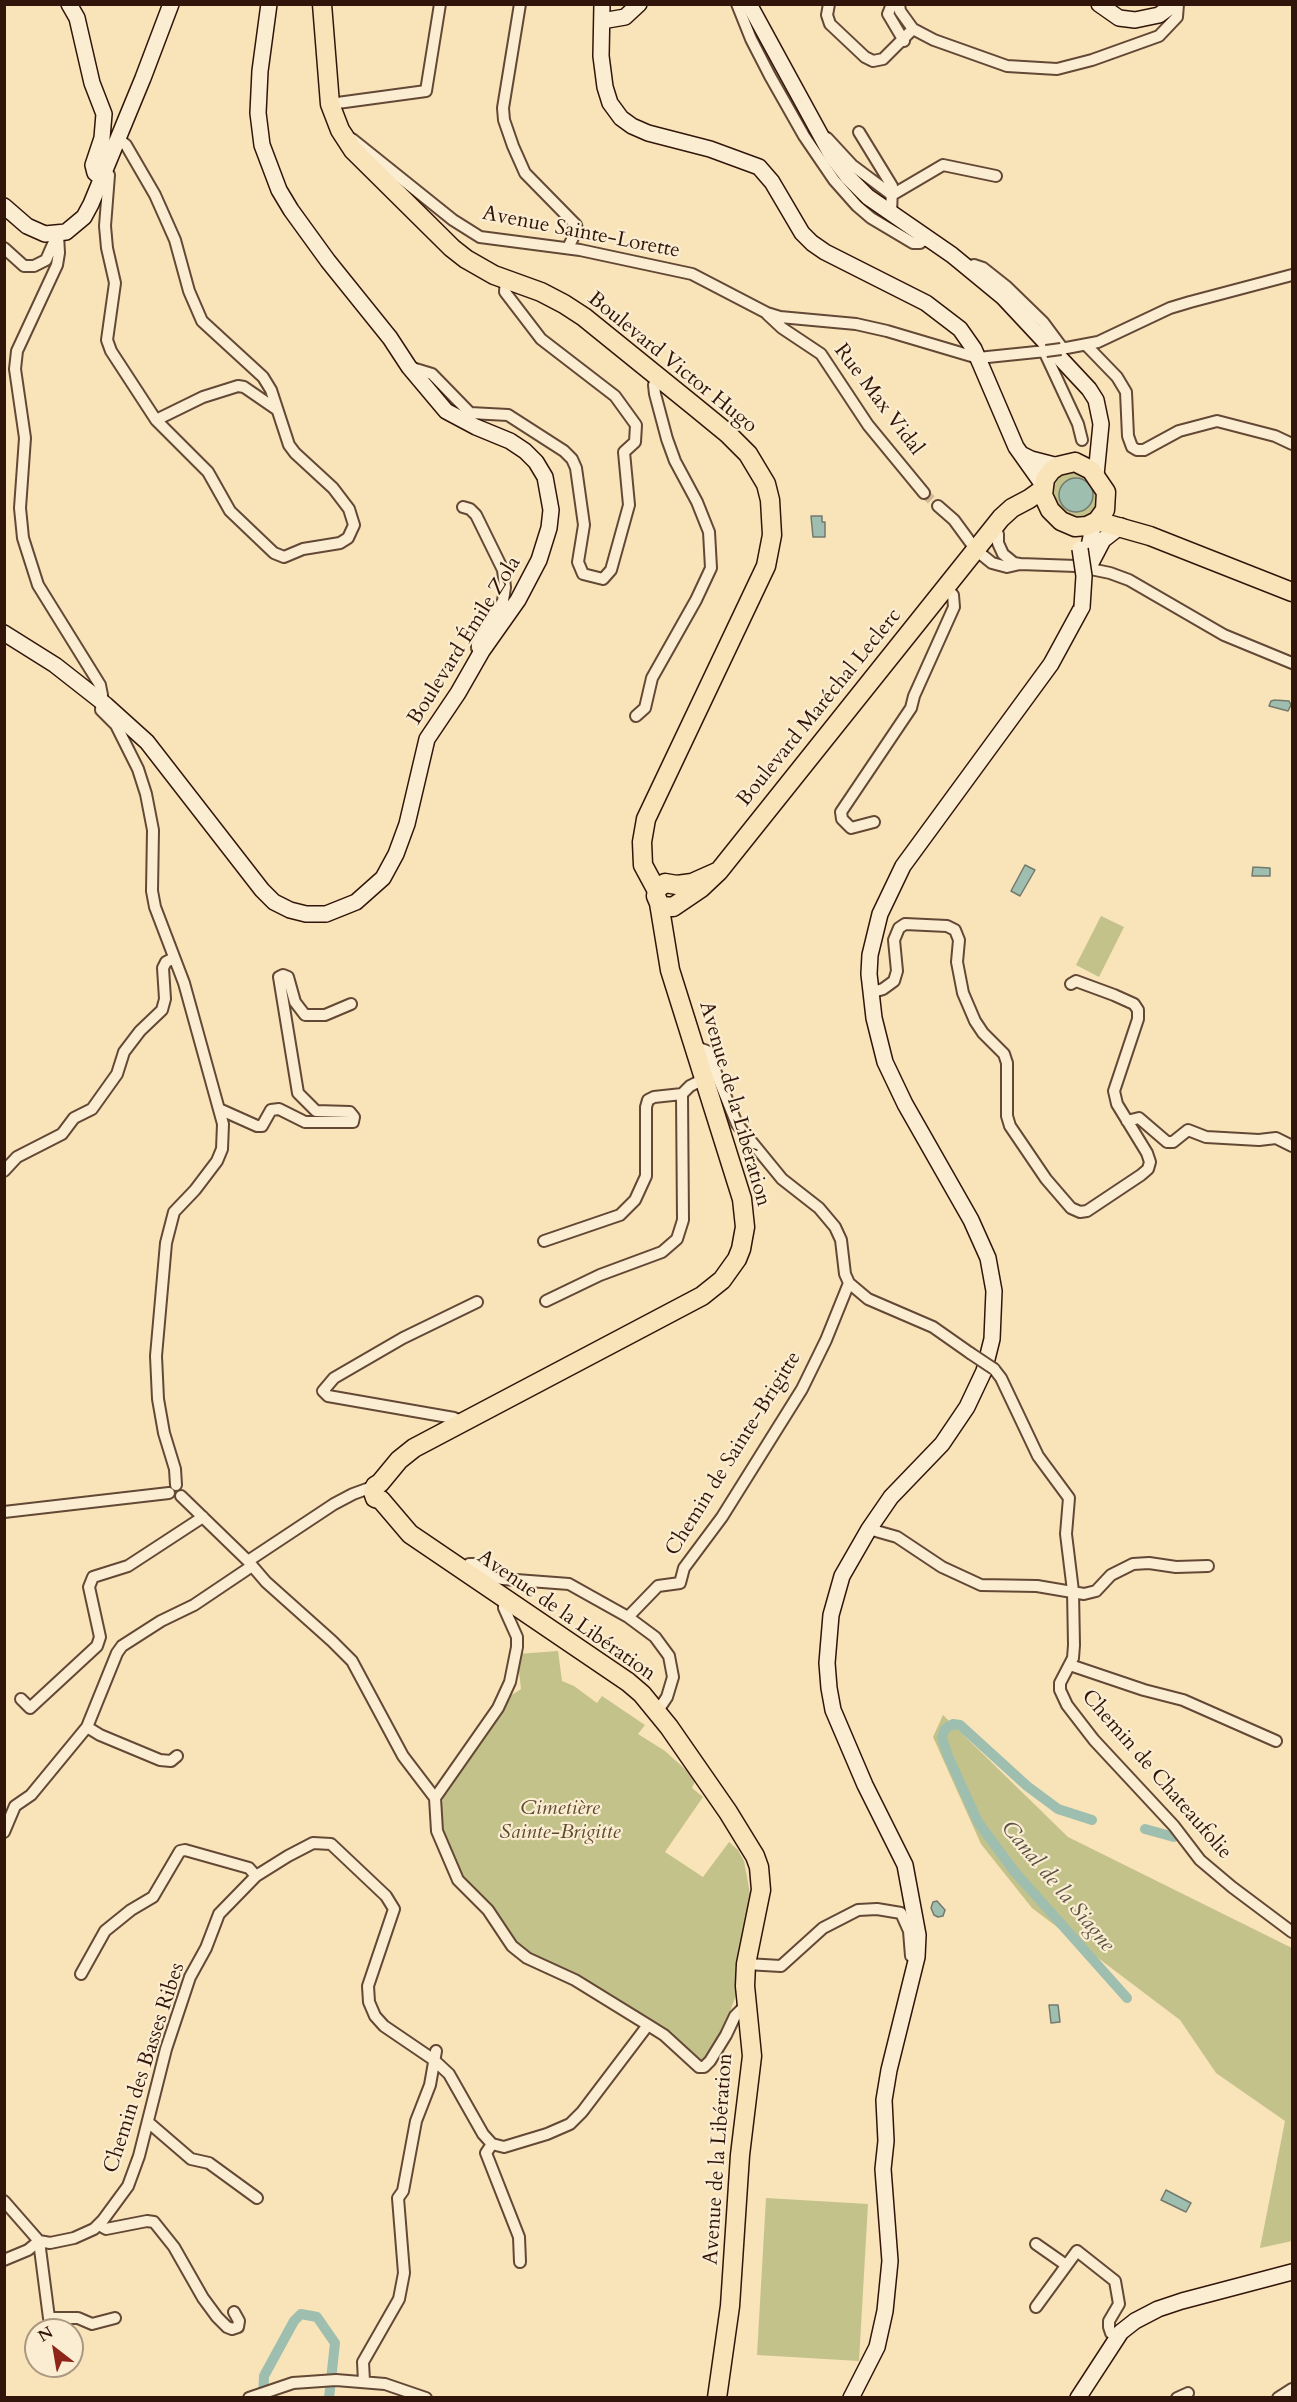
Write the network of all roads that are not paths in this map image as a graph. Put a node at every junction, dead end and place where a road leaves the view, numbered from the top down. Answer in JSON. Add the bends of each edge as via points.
{"nodes":[{"id":1,"x":171,"y":4,"type":"edge"},
{"id":2,"x":269,"y":4,"type":"edge"},
{"id":3,"x":322,"y":4,"type":"edge"},
{"id":4,"x":440,"y":4,"type":"edge"},
{"id":5,"x":520,"y":4,"type":"edge"},
{"id":6,"x":737,"y":4,"type":"edge"},
{"id":7,"x":749,"y":4,"type":"edge"},
{"id":8,"x":829,"y":4,"type":"edge"},
{"id":9,"x":892,"y":4,"type":"edge"},
{"id":10,"x":899,"y":4,"type":"edge"},
{"id":11,"x":1099,"y":4,"type":"edge"},
{"id":12,"x":1176,"y":4,"type":"edge"},
{"id":13,"x":70,"y":6,"type":"edge"},
{"id":14,"x":633,"y":7,"type":"edge"},
{"id":15,"x":602,"y":11,"type":"edge"},
{"id":16,"x":913,"y":29,"type":"junction"},
{"id":17,"x":903,"y":40,"type":"junction"},
{"id":18,"x":330,"y":104,"type":"junction"},
{"id":19,"x":816,"y":127,"type":"junction"},
{"id":20,"x":340,"y":130,"type":"junction"},
{"id":21,"x":859,"y":132,"type":"dead end"},
{"id":22,"x":117,"y":138,"type":"junction"},
{"id":23,"x":103,"y":174,"type":"junction"},
{"id":24,"x":996,"y":176,"type":"dead end"},
{"id":25,"x":892,"y":195,"type":"junction"},
{"id":26,"x":4,"y":206,"type":"edge"},
{"id":27,"x":891,"y":215,"type":"junction"},
{"id":28,"x":58,"y":234,"type":"junction"},
{"id":29,"x":927,"y":238,"type":"junction"},
{"id":30,"x":4,"y":248,"type":"edge"},
{"id":31,"x":568,"y":248,"type":"junction"},
{"id":32,"x":968,"y":267,"type":"junction"},
{"id":33,"x":1293,"y":274,"type":"edge"},
{"id":34,"x":506,"y":279,"type":"junction"},
{"id":35,"x":767,"y":314,"type":"junction"},
{"id":36,"x":1087,"y":346,"type":"junction"},
{"id":37,"x":1062,"y":349,"type":"junction"},
{"id":38,"x":1043,"y":352,"type":"junction"},
{"id":39,"x":978,"y":358,"type":"junction"},
{"id":40,"x":410,"y":367,"type":"junction"},
{"id":41,"x":659,"y":377,"type":"junction"},
{"id":42,"x":276,"y":409,"type":"junction"},
{"id":43,"x":156,"y":420,"type":"junction"},
{"id":44,"x":1098,"y":439,"type":"junction"},
{"id":45,"x":1082,"y":440,"type":"dead end"},
{"id":46,"x":1293,"y":444,"type":"edge"},
{"id":47,"x":1023,"y":455,"type":"junction"},
{"id":48,"x":1067,"y":464,"type":"junction"},
{"id":49,"x":1096,"y":475,"type":"junction"},
{"id":50,"x":1043,"y":487,"type":"junction"},
{"id":51,"x":924,"y":493,"type":"tunnel mouth"},
{"id":52,"x":1107,"y":498,"type":"junction"},
{"id":53,"x":938,"y":506,"type":"tunnel mouth"},
{"id":54,"x":463,"y":507,"type":"dead end"},
{"id":55,"x":1050,"y":510,"type":"junction"},
{"id":56,"x":1095,"y":522,"type":"junction"},
{"id":57,"x":1069,"y":525,"type":"junction"},
{"id":58,"x":1121,"y":526,"type":"junction"},
{"id":59,"x":998,"y":534,"type":"junction"},
{"id":60,"x":1150,"y":536,"type":"junction"},
{"id":61,"x":1090,"y":551,"type":"junction"},
{"id":62,"x":978,"y":552,"type":"junction"},
{"id":63,"x":1020,"y":564,"type":"junction"},
{"id":64,"x":952,"y":581,"type":"junction"},
{"id":65,"x":1293,"y":592,"type":"edge"},
{"id":66,"x":4,"y":633,"type":"edge"},
{"id":67,"x":482,"y":651,"type":"junction"},
{"id":68,"x":1293,"y":663,"type":"edge"},
{"id":69,"x":101,"y":703,"type":"junction"},
{"id":70,"x":636,"y":716,"type":"dead end"},
{"id":71,"x":874,"y":822,"type":"dead end"},
{"id":72,"x":670,"y":895,"type":"junction"},
{"id":73,"x":174,"y":958,"type":"junction"},
{"id":74,"x":1071,"y":984,"type":"dead end"},
{"id":75,"x":870,"y":993,"type":"junction"},
{"id":76,"x":351,"y":1004,"type":"dead end"},
{"id":77,"x":696,"y":1047,"type":"junction"},
{"id":78,"x":706,"y":1078,"type":"junction"},
{"id":79,"x":682,"y":1094,"type":"junction"},
{"id":80,"x":219,"y":1109,"type":"junction"},
{"id":81,"x":1127,"y":1121,"type":"junction"},
{"id":82,"x":1293,"y":1146,"type":"edge"},
{"id":83,"x":4,"y":1171,"type":"edge"},
{"id":84,"x":544,"y":1241,"type":"dead end"},
{"id":85,"x":849,"y":1282,"type":"junction"},
{"id":86,"x":546,"y":1301,"type":"dead end"},
{"id":87,"x":477,"y":1302,"type":"dead end"},
{"id":88,"x":463,"y":1422,"type":"junction"},
{"id":89,"x":172,"y":1489,"type":"junction"},
{"id":90,"x":380,"y":1494,"type":"junction"},
{"id":91,"x":4,"y":1512,"type":"edge"},
{"id":92,"x":203,"y":1517,"type":"junction"},
{"id":93,"x":869,"y":1528,"type":"junction"},
{"id":94,"x":250,"y":1563,"type":"junction"},
{"id":95,"x":1208,"y":1566,"type":"dead end"},
{"id":96,"x":464,"y":1571,"type":"junction"},
{"id":97,"x":1073,"y":1591,"type":"junction"},
{"id":98,"x":504,"y":1598,"type":"junction"},
{"id":99,"x":628,"y":1617,"type":"junction"},
{"id":100,"x":1070,"y":1665,"type":"junction"},
{"id":101,"x":21,"y":1699,"type":"dead end"},
{"id":102,"x":657,"y":1712,"type":"junction"},
{"id":103,"x":87,"y":1727,"type":"junction"},
{"id":104,"x":1276,"y":1741,"type":"dead end"},
{"id":105,"x":177,"y":1756,"type":"dead end"},
{"id":106,"x":435,"y":1798,"type":"junction"},
{"id":107,"x":4,"y":1832,"type":"edge"},
{"id":108,"x":256,"y":1876,"type":"junction"},
{"id":109,"x":1293,"y":1932,"type":"edge"},
{"id":110,"x":746,"y":1964,"type":"junction"},
{"id":111,"x":913,"y":1972,"type":"junction"},
{"id":112,"x":81,"y":1974,"type":"dead end"},
{"id":113,"x":746,"y":2005,"type":"junction"},
{"id":114,"x":648,"y":2025,"type":"junction"},
{"id":115,"x":435,"y":2055,"type":"junction"},
{"id":116,"x":148,"y":2122,"type":"junction"},
{"id":117,"x":492,"y":2144,"type":"junction"},
{"id":118,"x":257,"y":2198,"type":"dead end"},
{"id":119,"x":4,"y":2201,"type":"edge"},
{"id":120,"x":99,"y":2225,"type":"junction"},
{"id":121,"x":39,"y":2241,"type":"junction"},
{"id":122,"x":1036,"y":2244,"type":"dead end"},
{"id":123,"x":4,"y":2260,"type":"edge"},
{"id":124,"x":520,"y":2262,"type":"dead end"},
{"id":125,"x":1066,"y":2265,"type":"junction"},
{"id":126,"x":1293,"y":2272,"type":"edge"},
{"id":127,"x":1036,"y":2307,"type":"dead end"},
{"id":128,"x":234,"y":2312,"type":"dead end"},
{"id":129,"x":115,"y":2318,"type":"dead end"},
{"id":130,"x":1120,"y":2335,"type":"junction"},
{"id":131,"x":359,"y":2381,"type":"junction"},
{"id":132,"x":1293,"y":2389,"type":"edge"},
{"id":133,"x":1188,"y":2393,"type":"dead end"},
{"id":134,"x":249,"y":2397,"type":"edge"},
{"id":135,"x":426,"y":2397,"type":"edge"},
{"id":136,"x":717,"y":2397,"type":"edge"},
{"id":137,"x":851,"y":2397,"type":"edge"},
{"id":138,"x":1078,"y":2397,"type":"edge"},
{"id":139,"x":1177,"y":2397,"type":"edge"},
{"id":140,"x":1278,"y":2397,"type":"edge"}],
"edges":[{"from":1,"to":22,"type":"main road"},
{"from":2,"to":40,"type":"main road","name":"Boulevard Émile Zola","via":[[258,113],[269,166],[291,210]]},
{"from":3,"to":18,"type":"main road","name":"Boulevard Victor Hugo"},
{"from":4,"to":18,"type":"street","via":[[426,91]]},
{"from":5,"to":31,"type":"street","via":[[504,120],[525,173],[576,225]]},
{"from":6,"to":29,"type":"street","via":[[770,76],[834,180],[871,218],[913,243]]},
{"from":7,"to":19,"type":"main road"},
{"from":8,"to":17,"type":"street","via":[[830,24],[873,61],[883,59]]},
{"from":9,"to":17,"type":"street","via":[[888,14]]},
{"from":10,"to":16,"type":"street"},
{"from":11,"to":12,"type":"main road","via":[[1119,18],[1135,20],[1159,15]]},
{"from":12,"to":16,"type":"street","via":[[1177,17],[1159,36],[1057,69],[1007,66]]},
{"from":13,"to":23,"type":"main road","via":[[77,18],[92,83],[104,114],[102,138],[93,165],[95,173]]},
{"from":14,"to":15,"type":"main road","via":[[620,18]]},
{"from":15,"to":39,"type":"main road","via":[[605,87],[621,118],[648,133],[759,167],[812,243],[926,303],[960,329]]},
{"from":16,"to":17,"type":"street"},
{"from":18,"to":20,"type":"main road","name":"Boulevard Victor Hugo"},
{"from":19,"to":25,"type":"street","via":[[852,165]]},
{"from":19,"to":27,"type":"main road","via":[[849,177]]},
{"from":20,"to":31,"type":"street","name":"Avenue Sainte-Lorette","via":[[480,237]]},
{"from":20,"to":34,"type":"main road","name":"Boulevard Victor Hugo","via":[[353,150],[452,248],[479,267]]},
{"from":21,"to":25,"type":"street","via":[[892,186]]},
{"from":22,"to":23,"type":"main road"},
{"from":22,"to":42,"type":"street","via":[[126,145],[155,195],[175,240],[202,321],[263,377]]},
{"from":23,"to":28,"type":"main road","via":[[84,217]]},
{"from":23,"to":43,"type":"street","via":[[109,174],[105,226],[115,283],[107,340]]},
{"from":24,"to":25,"type":"street","via":[[943,165]]},
{"from":25,"to":27,"type":"street"},
{"from":26,"to":28,"type":"main road","via":[[33,230]]},
{"from":27,"to":29,"type":"main road"},
{"from":28,"to":30,"type":"street","via":[[46,260],[34,266],[24,266]]},
{"from":28,"to":69,"type":"street","via":[[57,265],[17,351],[15,369],[25,438],[21,518],[38,585],[100,685]]},
{"from":29,"to":32,"type":"main road"},
{"from":31,"to":35,"type":"street","name":"Avenue Sainte-Lorette","via":[[692,274]]},
{"from":32,"to":37,"type":"street","via":[[983,268],[1007,287],[1043,322]]},
{"from":32,"to":44,"type":"main road","via":[[1003,297],[1089,389],[1100,411]]},
{"from":33,"to":36,"type":"street","via":[[1170,308]]},
{"from":34,"to":40,"type":"street","via":[[505,292],[541,339],[615,396],[636,424],[634,442],[624,452],[629,505],[611,570],[603,579],[584,574],[578,562],[584,525],[572,459],[508,415],[470,413],[432,374]]},
{"from":34,"to":41,"type":"main road","name":"Boulevard Victor Hugo","via":[[564,304]]},
{"from":35,"to":39,"type":"street","name":"Avenue Sainte-Lorette","via":[[877,328]]},
{"from":35,"to":51,"type":"street","name":"Rue Max Vidal","via":[[821,354],[868,425]]},
{"from":36,"to":37,"type":"street"},
{"from":36,"to":46,"type":"street","via":[[1126,392],[1128,436],[1137,450],[1179,431],[1217,422]]},
{"from":37,"to":38,"type":"street","bridge":true},
{"from":38,"to":39,"type":"street"},
{"from":38,"to":45,"type":"street"},
{"from":39,"to":47,"type":"main road"},
{"from":40,"to":67,"type":"main road","name":"Boulevard Émile Zola","via":[[446,411],[525,451],[545,477],[551,510],[539,560],[518,600]]},
{"from":41,"to":70,"type":"street","via":[[654,385],[664,427],[675,461],[709,532],[711,568],[652,678],[645,708]]},
{"from":41,"to":72,"type":"main road","name":"Boulevard Victor Hugo","via":[[727,433],[757,467],[770,500],[772,535],[766,566],[646,819],[642,842]]},
{"from":42,"to":43,"type":"street","via":[[238,386],[203,397]]},
{"from":42,"to":43,"type":"street","via":[[289,446],[333,488],[348,509],[354,525],[348,538],[340,543],[279,556],[230,511],[208,471]]},
{"from":44,"to":48,"type":"main road","via":[[1086,454]]},
{"from":44,"to":49,"type":"main road"},
{"from":47,"to":48,"type":"main road"},
{"from":47,"to":50,"type":"main road"},
{"from":48,"to":49,"type":"main road","via":[[1087,467]]},
{"from":48,"to":50,"type":"main road","via":[[1047,476]]},
{"from":49,"to":52,"type":"main road"},
{"from":50,"to":55,"type":"main road"},
{"from":50,"to":62,"type":"main road","name":"Boulevard Maréchal Leclerc","via":[[1006,512]]},
{"from":52,"to":56,"type":"main road","via":[[1105,510]]},
{"from":52,"to":60,"type":"main road","via":[[1117,512]]},
{"from":53,"to":62,"type":"street"},
{"from":54,"to":67,"type":"street","via":[[476,515],[503,570],[503,601],[477,644]]},
{"from":55,"to":57,"type":"main road"},
{"from":55,"to":59,"type":"main road","name":"Boulevard Maréchal Leclerc","via":[[1025,511]]},
{"from":56,"to":57,"type":"main road","via":[[1081,527]]},
{"from":56,"to":58,"type":"main road"},
{"from":56,"to":61,"type":"main road"},
{"from":57,"to":61,"type":"main road"},
{"from":58,"to":60,"type":"main road"},
{"from":58,"to":61,"type":"main road"},
{"from":59,"to":62,"type":"main road","name":"Boulevard Maréchal Leclerc"},
{"from":59,"to":63,"type":"street","via":[[1003,554]]},
{"from":60,"to":65,"type":"main road"},
{"from":61,"to":75,"type":"main road","bridge":true,"via":[[1090,584],[1051,664],[898,874],[873,934]]},
{"from":62,"to":63,"type":"street","via":[[999,566]]},
{"from":62,"to":64,"type":"main road","name":"Boulevard Maréchal Leclerc"},
{"from":63,"to":68,"type":"street","via":[[1076,566],[1110,573],[1224,635]]},
{"from":64,"to":71,"type":"street","via":[[954,607],[911,708],[841,812],[851,828]]},
{"from":64,"to":72,"type":"main road","name":"Boulevard Maréchal Leclerc","via":[[719,871],[701,888]]},
{"from":66,"to":69,"type":"main road","name":"Boulevard Émile Zola","via":[[55,665]]},
{"from":67,"to":69,"type":"main road","name":"Boulevard Émile Zola","via":[[427,740],[407,824],[383,878],[356,902],[326,914],[306,914],[274,902],[261,890],[154,750]]},
{"from":69,"to":73,"type":"street","via":[[101,710],[123,736],[146,794],[153,830],[152,891]]},
{"from":72,"to":77,"type":"main road","name":"Avenue de la Libération","via":[[666,954]]},
{"from":73,"to":80,"type":"street"},
{"from":73,"to":83,"type":"street","via":[[163,968],[162,1010],[124,1052],[117,1074],[92,1109],[74,1118],[62,1134],[17,1157]]},
{"from":74,"to":81,"type":"street","via":[[1076,981],[1114,995],[1138,1010],[1114,1091]]},
{"from":75,"to":81,"type":"street","via":[[894,981],[894,940],[899,928],[905,924],[947,926],[955,930],[963,993],[975,1022],[1004,1054],[1007,1064],[1010,1126],[1071,1208],[1087,1210],[1148,1169],[1147,1153]]},
{"from":75,"to":93,"type":"main road","via":[[885,1062],[971,1220],[988,1258],[994,1291],[992,1339],[984,1371],[967,1407],[942,1444],[891,1497]]},
{"from":76,"to":80,"type":"street","via":[[325,1015],[305,1015],[295,1002],[288,977],[279,977],[298,1093],[316,1111],[350,1112],[353,1122],[305,1122],[279,1109],[271,1110],[262,1126],[257,1126]]},
{"from":77,"to":78,"type":"main road","name":"Avenue de la Libération"},
{"from":77,"to":85,"type":"street","via":[[707,1051],[737,1124],[782,1179],[836,1227]]},
{"from":78,"to":79,"type":"street"},
{"from":78,"to":88,"type":"main road","name":"Avenue de la Libération","via":[[746,1216],[741,1249],[731,1270],[702,1296]]},
{"from":79,"to":84,"type":"street","via":[[648,1100],[646,1176],[635,1200],[620,1215]]},
{"from":79,"to":86,"type":"street","via":[[683,1220],[677,1239],[662,1252]]},
{"from":80,"to":89,"type":"street","via":[[223,1136],[220,1155],[174,1212],[166,1243],[156,1356],[159,1414],[175,1469]]},
{"from":81,"to":82,"type":"street","via":[[1139,1118],[1167,1142],[1188,1130],[1206,1137],[1276,1138]]},
{"from":85,"to":97,"type":"street","name":"Chemin de Chateaufolie","bridge":true,"via":[[868,1299],[933,1327],[1001,1377],[1038,1456],[1069,1498],[1065,1534]]},
{"from":85,"to":99,"type":"street","name":"Chemin de Sainte-Brigitte","via":[[802,1389],[722,1517],[684,1568],[680,1583],[658,1586]]},
{"from":87,"to":88,"type":"street","via":[[344,1372],[326,1384],[323,1391],[327,1396]]},
{"from":88,"to":90,"type":"main road","name":"Avenue de la Libération","via":[[414,1448],[394,1466]]},
{"from":89,"to":91,"type":"street"},
{"from":89,"to":92,"type":"street","via":[[173,1498],[181,1496]]},
{"from":90,"to":94,"type":"street","via":[[334,1504]]},
{"from":90,"to":96,"type":"main road","name":"Avenue de la Libération","via":[[410,1534]]},
{"from":92,"to":94,"type":"street"},
{"from":92,"to":101,"type":"street","via":[[128,1566],[93,1577],[88,1587],[100,1637],[97,1646],[30,1708]]},
{"from":93,"to":97,"type":"street","via":[[897,1537],[942,1567],[981,1585]]},
{"from":93,"to":111,"type":"main road","via":[[842,1576],[831,1616],[829,1688],[865,1785],[905,1865],[918,1935]]},
{"from":94,"to":103,"type":"street","via":[[194,1605],[122,1646]]},
{"from":94,"to":106,"type":"street","via":[[352,1661],[404,1756]]},
{"from":95,"to":97,"type":"street","via":[[1133,1564],[1111,1575],[1096,1591]]},
{"from":96,"to":98,"type":"main road","name":"Avenue de la Libération"},
{"from":96,"to":99,"type":"street","via":[[474,1564],[491,1577],[569,1584]]},
{"from":97,"to":100,"type":"street","name":"Chemin de Chateaufolie","via":[[1074,1645]]},
{"from":98,"to":102,"type":"main road","name":"Avenue de la Libération","via":[[628,1682]]},
{"from":98,"to":106,"type":"street","via":[[518,1647],[510,1682],[498,1708]]},
{"from":99,"to":102,"type":"street","via":[[655,1637],[669,1656],[673,1677]]},
{"from":100,"to":104,"type":"street","via":[[1183,1700]]},
{"from":100,"to":109,"type":"street","name":"Chemin de Chateaufolie","via":[[1060,1690],[1095,1740],[1200,1860]]},
{"from":102,"to":110,"type":"main road","name":"Avenue de la Libération","via":[[728,1812],[759,1867],[760,1902]]},
{"from":103,"to":105,"type":"street","via":[[160,1760],[171,1761]]},
{"from":103,"to":107,"type":"street","via":[[31,1795],[15,1806]]},
{"from":106,"to":114,"type":"street","via":[[437,1831],[458,1880],[488,1910],[512,1946],[526,1958],[575,1980]]},
{"from":108,"to":112,"type":"street","via":[[249,1868],[180,1851],[153,1897],[105,1931]]},
{"from":108,"to":115,"type":"street","name":"Chemin des Basses Ribes","via":[[313,1843],[331,1844],[386,1896],[394,1909],[368,1986],[369,2002],[384,2026]]},
{"from":108,"to":116,"type":"street","name":"Chemin des Basses Ribes","via":[[219,1914],[190,1977]]},
{"from":110,"to":111,"type":"street","via":[[781,1966],[823,1928],[858,1910],[878,1909],[901,1913],[909,1931]]},
{"from":110,"to":113,"type":"main road","name":"Avenue de la Libération"},
{"from":111,"to":137,"type":"main road","via":[[885,2100],[883,2169],[890,2261],[885,2311],[877,2348]]},
{"from":113,"to":114,"type":"street","via":[[704,2067],[693,2063]]},
{"from":113,"to":136,"type":"main road","name":"Avenue de la Libération","via":[[752,2056],[740,2155],[730,2306]]},
{"from":114,"to":117,"type":"street","via":[[570,2124],[504,2147]]},
{"from":115,"to":117,"type":"street","name":"Chemin des Basses Ribes"},
{"from":115,"to":131,"type":"street","via":[[430,2085],[416,2121],[403,2192],[398,2198],[404,2273],[399,2299],[363,2362]]},
{"from":116,"to":118,"type":"street","via":[[191,2159],[209,2163]]},
{"from":116,"to":120,"type":"street","name":"Chemin des Basses Ribes","via":[[128,2186]]},
{"from":117,"to":124,"type":"street","via":[[486,2153],[519,2237]]},
{"from":119,"to":121,"type":"street"},
{"from":120,"to":121,"type":"street","name":"Chemin des Basses Ribes","via":[[74,2238],[51,2243]]},
{"from":120,"to":128,"type":"street","via":[[106,2229],[154,2222],[217,2317],[232,2329],[238,2327],[239,2321]]},
{"from":121,"to":123,"type":"street"},
{"from":121,"to":129,"type":"street","via":[[49,2318],[78,2318],[92,2324]]},
{"from":122,"to":125,"type":"street"},
{"from":125,"to":127,"type":"street"},
{"from":125,"to":130,"type":"street","via":[[1077,2251],[1115,2281],[1119,2304],[1109,2327],[1111,2333]]},
{"from":126,"to":130,"type":"main road","via":[[1158,2309]]},
{"from":130,"to":138,"type":"main road"},
{"from":131,"to":134,"type":"street","via":[[293,2383]]},
{"from":131,"to":135,"type":"street","via":[[385,2384]]},
{"from":132,"to":140,"type":"street"},
{"from":133,"to":139,"type":"street"}]}
